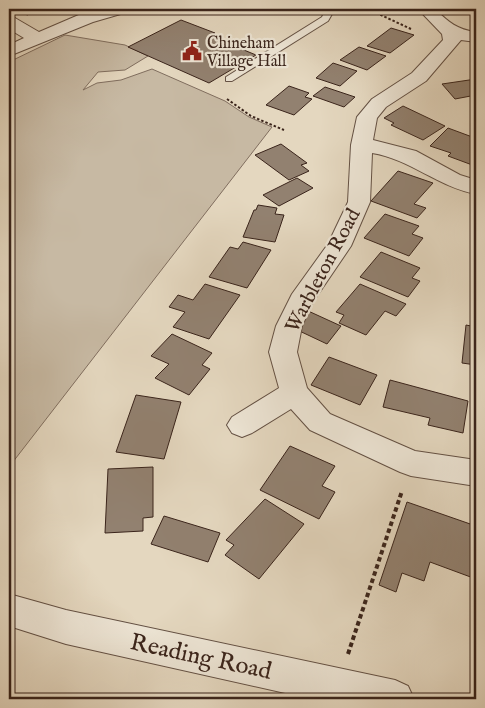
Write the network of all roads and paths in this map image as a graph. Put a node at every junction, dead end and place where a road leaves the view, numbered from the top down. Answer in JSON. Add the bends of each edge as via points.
{"nodes":[{"id":1,"x":118,"y":9,"type":"edge"},
{"id":2,"x":319,"y":9,"type":"edge"},
{"id":3,"x":426,"y":9,"type":"edge"},
{"id":4,"x":9,"y":22,"type":"edge"},
{"id":5,"x":451,"y":33,"type":"junction"},
{"id":6,"x":476,"y":38,"type":"edge"},
{"id":7,"x":38,"y":39,"type":"junction"},
{"id":8,"x":9,"y":51,"type":"edge"},
{"id":9,"x":229,"y":78,"type":"dead end"},
{"id":10,"x":227,"y":99,"type":"dead end"},
{"id":11,"x":284,"y":130,"type":"dead end"},
{"id":12,"x":362,"y":144,"type":"junction"},
{"id":13,"x":476,"y":187,"type":"edge"},
{"id":14,"x":294,"y":394,"type":"junction"},
{"id":15,"x":242,"y":425,"type":"dead end"},
{"id":16,"x":411,"y":463,"type":"junction"},
{"id":17,"x":476,"y":473,"type":"edge"},
{"id":18,"x":9,"y":610,"type":"edge"},
{"id":19,"x":338,"y":685,"type":"junction"},
{"id":20,"x":395,"y":699,"type":"edge"}],
"edges":[{"from":1,"to":7,"type":"street"},
{"from":2,"to":9,"type":"lane","via":[[328,14],[325,19]]},
{"from":3,"to":5,"type":"street"},
{"from":4,"to":7,"type":"street"},
{"from":5,"to":6,"type":"street"},
{"from":5,"to":12,"type":"street","name":"Warbleton Road","via":[[452,41],[419,77],[379,104],[367,117]]},
{"from":7,"to":8,"type":"street"},
{"from":10,"to":11,"type":"path","via":[[250,116]]},
{"from":12,"to":13,"type":"street","via":[[415,158],[448,178]]},
{"from":12,"to":14,"type":"street","name":"Warbleton Road","via":[[359,202],[340,246],[301,300],[289,326],[283,352]]},
{"from":14,"to":15,"type":"street"},
{"from":14,"to":16,"type":"street","name":"Warbleton Road","via":[[320,422]]},
{"from":16,"to":17,"type":"street","name":"Warbleton Road"},
{"from":16,"to":19,"type":"path"},
{"from":18,"to":19,"type":"street","name":"Reading Road","via":[[66,627]]},
{"from":19,"to":20,"type":"street","name":"Reading Road"}]}
